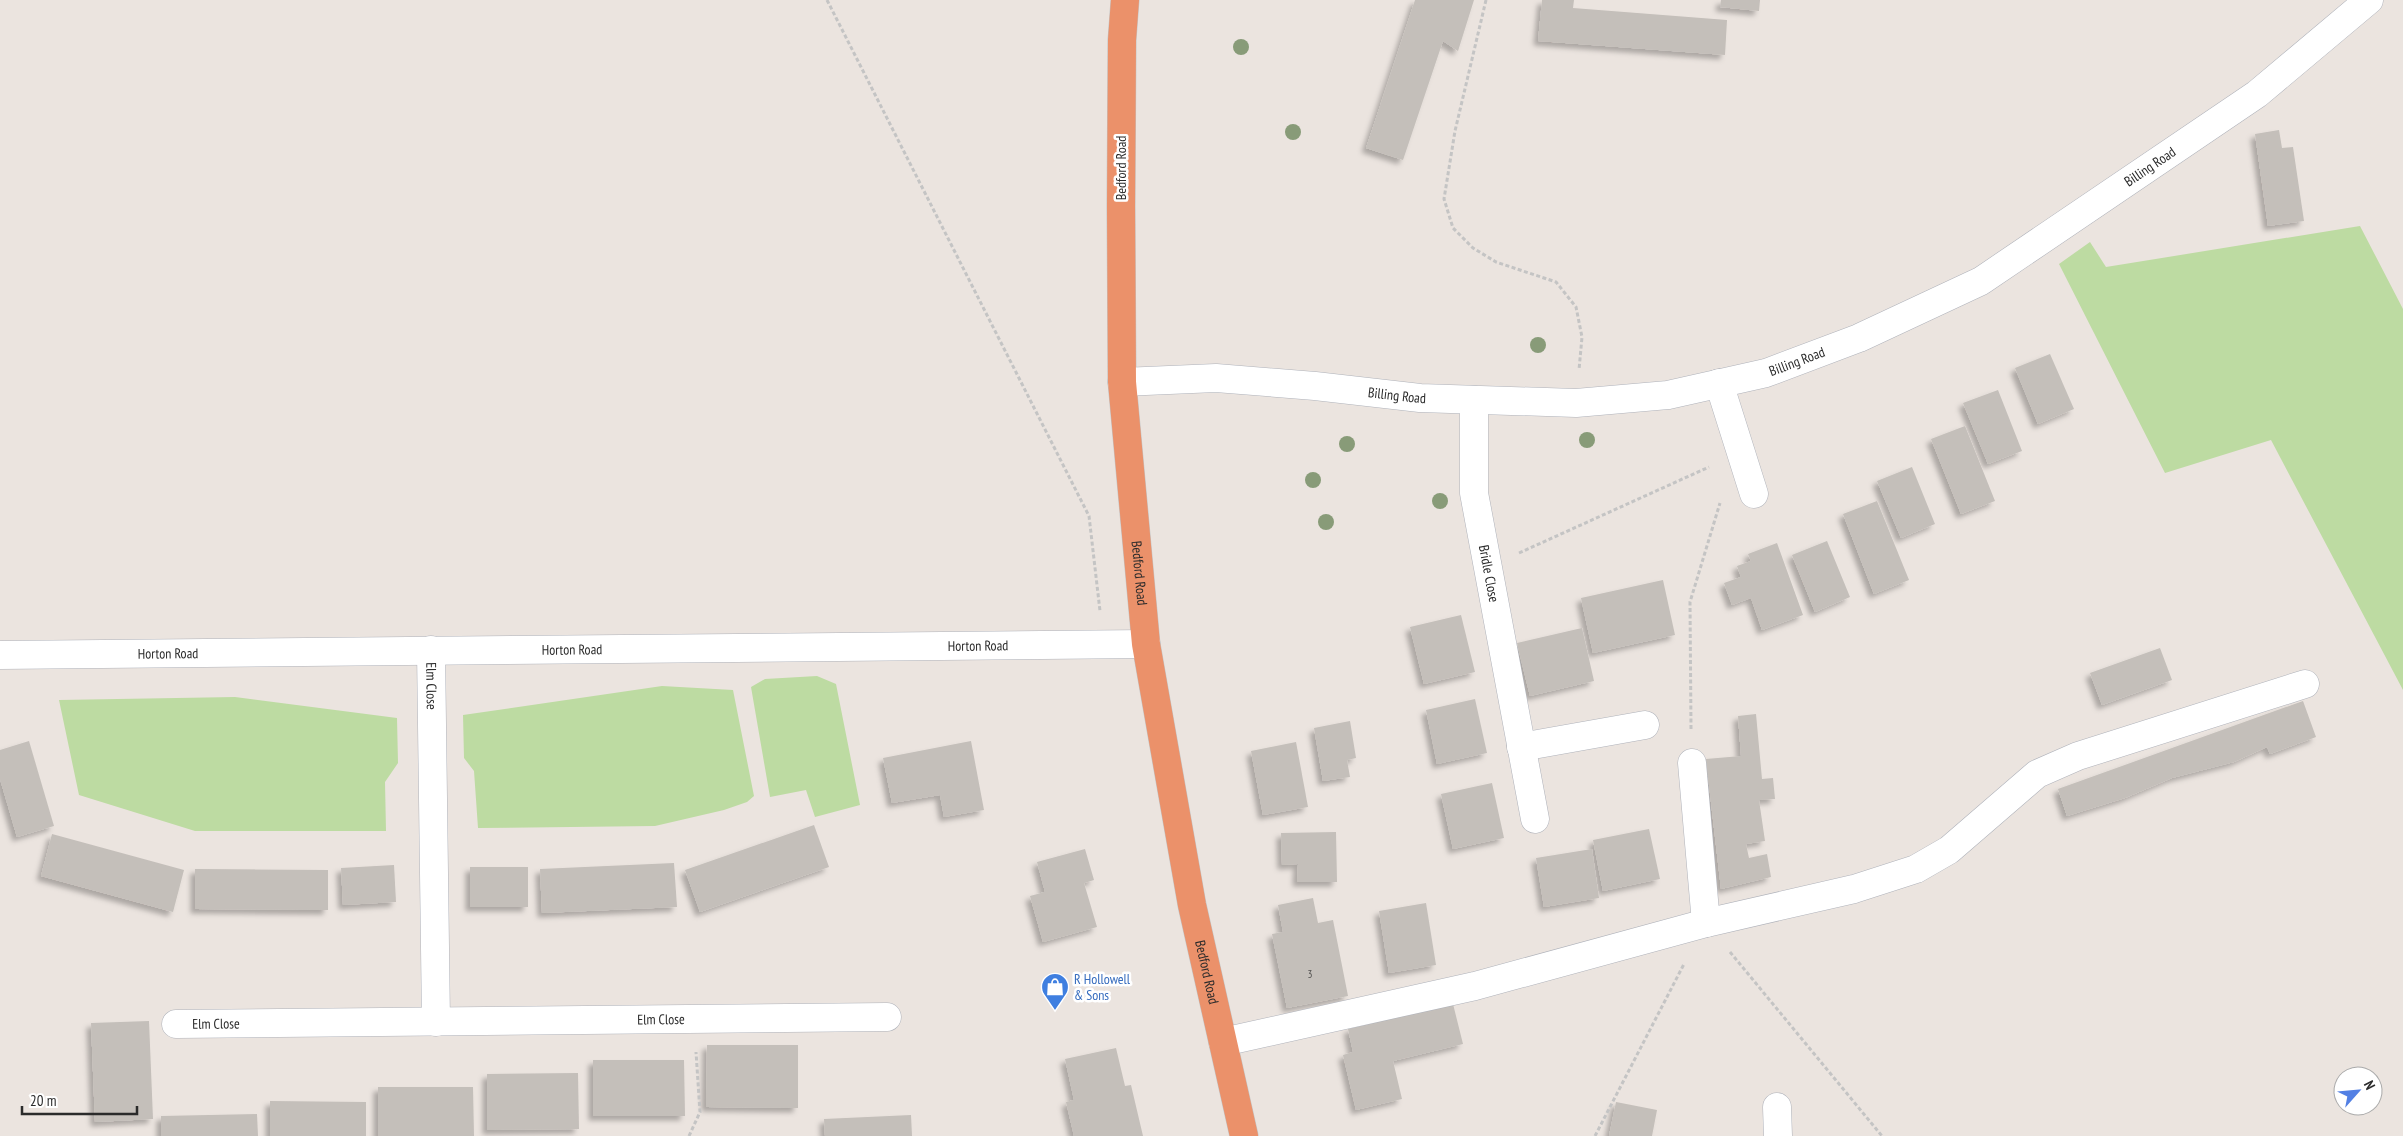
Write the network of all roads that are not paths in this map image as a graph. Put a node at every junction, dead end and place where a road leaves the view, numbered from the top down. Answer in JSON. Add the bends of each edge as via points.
{"nodes":[{"id":1,"x":1125,"y":0,"type":"edge"},
{"id":2,"x":2369,"y":0,"type":"edge"},
{"id":3,"x":1122,"y":382,"type":"junction"},
{"id":4,"x":1719,"y":383,"type":"junction"},
{"id":5,"x":1474,"y":400,"type":"junction"},
{"id":6,"x":1754,"y":494,"type":"dead end"},
{"id":7,"x":1146,"y":644,"type":"junction"},
{"id":8,"x":431,"y":650,"type":"junction"},
{"id":9,"x":0,"y":655,"type":"edge"},
{"id":10,"x":2306,"y":684,"type":"dead end"},
{"id":11,"x":1645,"y":725,"type":"dead end"},
{"id":12,"x":1521,"y":747,"type":"junction"},
{"id":13,"x":1692,"y":763,"type":"road end"},
{"id":14,"x":1535,"y":819,"type":"dead end"},
{"id":15,"x":1706,"y":923,"type":"junction"},
{"id":16,"x":887,"y":1017,"type":"dead end"},
{"id":17,"x":436,"y":1022,"type":"junction"},
{"id":18,"x":176,"y":1024,"type":"dead end"},
{"id":19,"x":1223,"y":1042,"type":"junction"},
{"id":20,"x":1777,"y":1107,"type":"dead end"},
{"id":21,"x":1244,"y":1136,"type":"edge"},
{"id":22,"x":1778,"y":1136,"type":"edge"}],
"edges":[{"from":1,"to":3,"type":"highway","name":"Bedford Road"},
{"from":2,"to":4,"type":"street","name":"Billing Road","via":[[2257,94],[1980,281],[1859,338],[1766,373]]},
{"from":3,"to":5,"type":"street","name":"Billing Road","via":[[1216,378],[1420,398]]},
{"from":3,"to":7,"type":"highway","name":"Bedford Road"},
{"from":4,"to":5,"type":"street","name":"Billing Road","via":[[1668,395],[1576,403]]},
{"from":4,"to":6,"type":"street"},
{"from":5,"to":12,"type":"street","name":"Bridle Close","via":[[1474,493]]},
{"from":7,"to":8,"type":"street","name":"Horton Road"},
{"from":7,"to":19,"type":"highway","name":"Bedford Road","via":[[1192,905]]},
{"from":8,"to":9,"type":"street","name":"Horton Road"},
{"from":8,"to":17,"type":"street","name":"Elm Close"},
{"from":10,"to":15,"type":"street","via":[[2078,756],[2037,774],[1949,850],[1916,869],[1854,889]]},
{"from":11,"to":12,"type":"street"},
{"from":12,"to":14,"type":"street","name":"Bridle Close"},
{"from":13,"to":15,"type":"street"},
{"from":15,"to":19,"type":"street","via":[[1474,986]]},
{"from":16,"to":17,"type":"street","name":"Elm Close"},
{"from":17,"to":18,"type":"street","name":"Elm Close"},
{"from":19,"to":21,"type":"highway","name":"Bedford Road"},
{"from":20,"to":22,"type":"street"}]}
